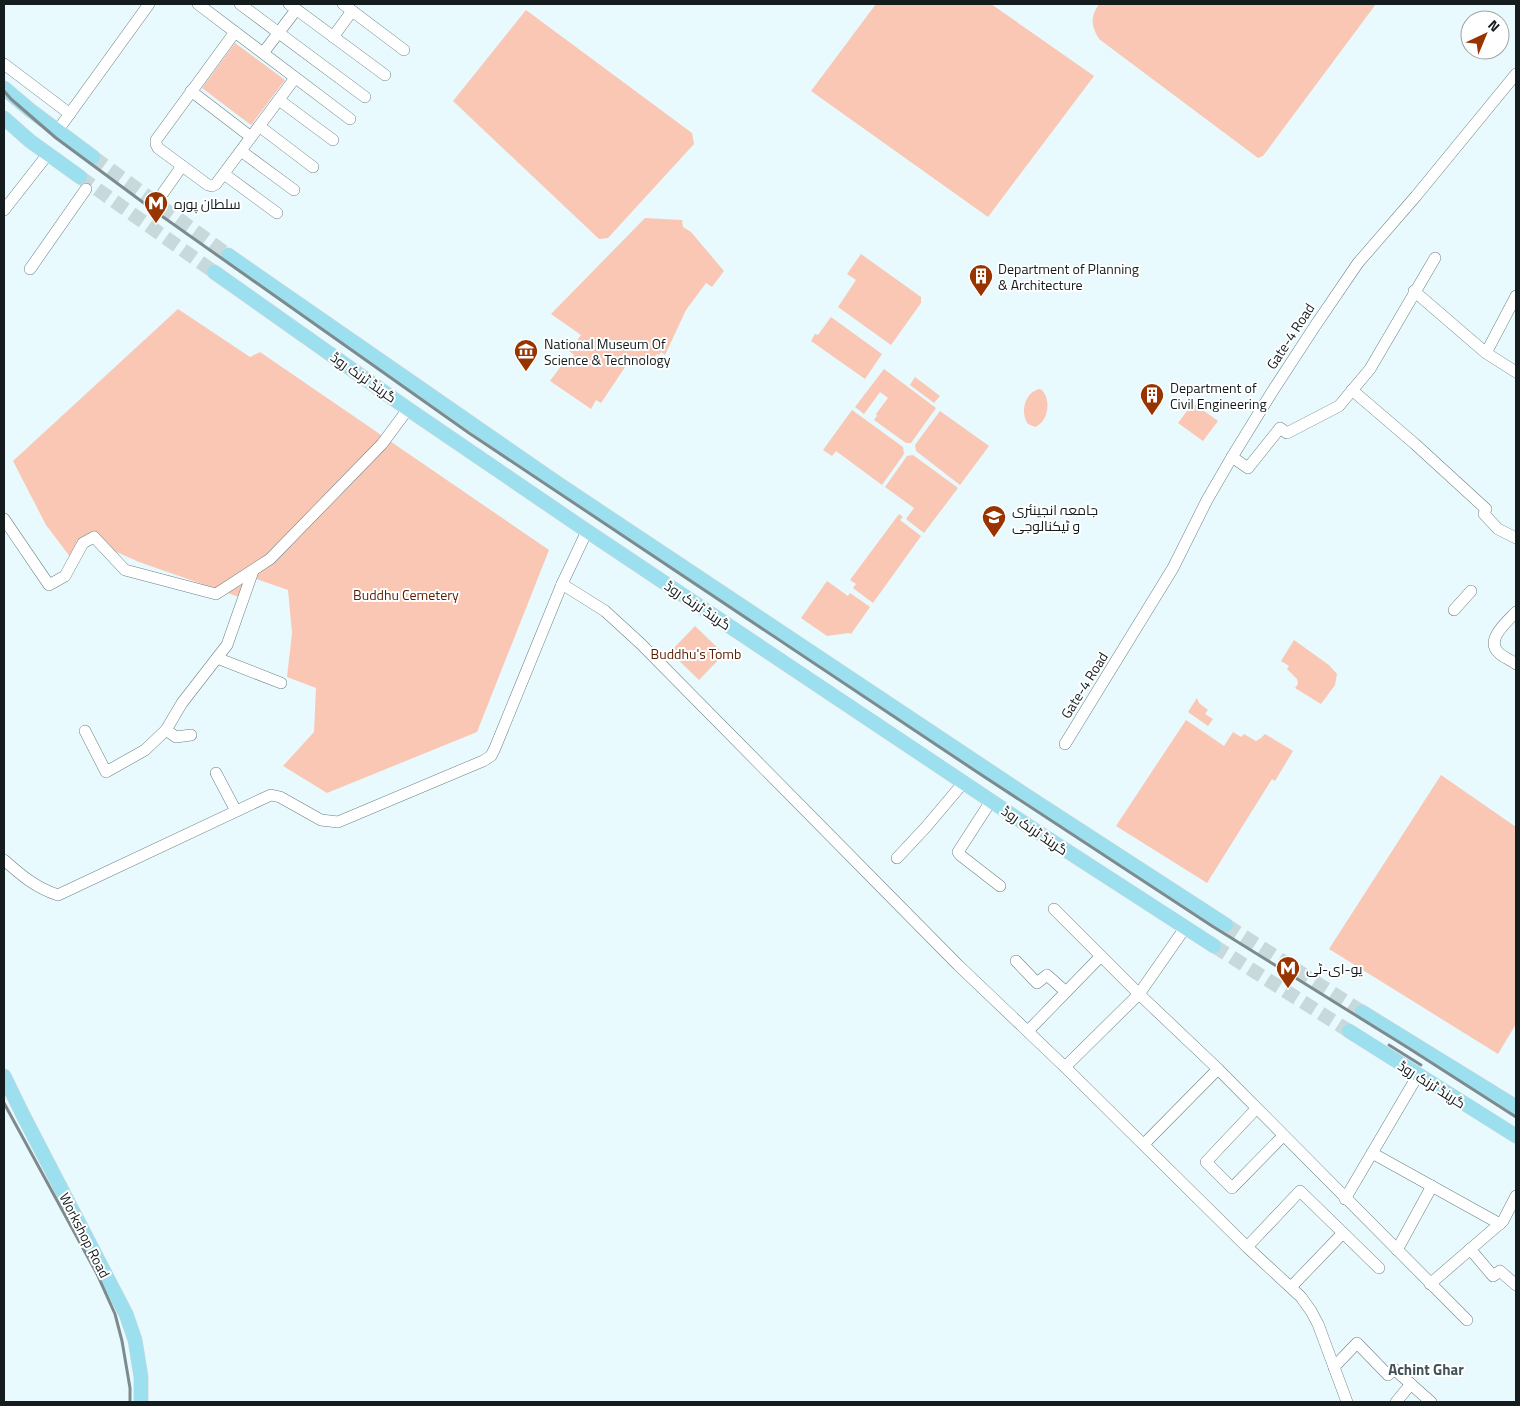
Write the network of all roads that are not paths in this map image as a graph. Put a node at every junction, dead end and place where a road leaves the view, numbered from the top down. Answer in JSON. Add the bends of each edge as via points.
{"nodes":[{"id":1,"x":149,"y":4,"type":"edge"},
{"id":2,"x":198,"y":4,"type":"edge"},
{"id":3,"x":240,"y":4,"type":"edge"},
{"id":4,"x":292,"y":7,"type":"edge"},
{"id":5,"x":347,"y":7,"type":"edge"},
{"id":6,"x":235,"y":32,"type":"junction"},
{"id":7,"x":279,"y":33,"type":"junction"},
{"id":8,"x":333,"y":37,"type":"junction"},
{"id":9,"x":404,"y":50,"type":"dead end"},
{"id":10,"x":263,"y":53,"type":"junction"},
{"id":11,"x":4,"y":64,"type":"edge"},
{"id":12,"x":1516,"y":74,"type":"edge"},
{"id":13,"x":385,"y":75,"type":"dead end"},
{"id":14,"x":295,"y":78,"type":"junction"},
{"id":15,"x":4,"y":88,"type":"edge"},
{"id":16,"x":191,"y":91,"type":"junction"},
{"id":17,"x":365,"y":97,"type":"dead end"},
{"id":18,"x":279,"y":100,"type":"junction"},
{"id":19,"x":70,"y":114,"type":"junction"},
{"id":20,"x":4,"y":118,"type":"edge"},
{"id":21,"x":350,"y":119,"type":"dead end"},
{"id":22,"x":259,"y":126,"type":"junction"},
{"id":23,"x":58,"y":130,"type":"junction"},
{"id":24,"x":251,"y":137,"type":"junction"},
{"id":25,"x":333,"y":140,"type":"dead end"},
{"id":26,"x":241,"y":151,"type":"junction"},
{"id":27,"x":48,"y":154,"type":"junction"},
{"id":28,"x":93,"y":156,"type":"tunnel mouth"},
{"id":29,"x":182,"y":166,"type":"junction"},
{"id":30,"x":313,"y":167,"type":"dead end"},
{"id":31,"x":224,"y":174,"type":"junction"},
{"id":32,"x":83,"y":183,"type":"joint"},
{"id":33,"x":294,"y":190,"type":"dead end"},
{"id":34,"x":163,"y":193,"type":"tunnel mouth"},
{"id":35,"x":4,"y":210,"type":"edge"},
{"id":36,"x":277,"y":213,"type":"dead end"},
{"id":37,"x":228,"y":255,"type":"tunnel mouth"},
{"id":38,"x":1435,"y":258,"type":"dead end"},
{"id":39,"x":30,"y":269,"type":"dead end"},
{"id":40,"x":214,"y":272,"type":"tunnel mouth"},
{"id":41,"x":1414,"y":291,"type":"junction"},
{"id":42,"x":1516,"y":296,"type":"edge"},
{"id":43,"x":1486,"y":353,"type":"junction"},
{"id":44,"x":1516,"y":372,"type":"edge"},
{"id":45,"x":1352,"y":390,"type":"junction"},
{"id":46,"x":408,"y":409,"type":"junction"},
{"id":47,"x":1232,"y":457,"type":"junction"},
{"id":48,"x":4,"y":519,"type":"edge"},
{"id":49,"x":587,"y":531,"type":"junction"},
{"id":50,"x":1516,"y":538,"type":"edge"},
{"id":51,"x":253,"y":571,"type":"junction"},
{"id":52,"x":562,"y":584,"type":"junction"},
{"id":53,"x":1471,"y":591,"type":"dead end"},
{"id":54,"x":1454,"y":610,"type":"dead end"},
{"id":55,"x":1516,"y":612,"type":"edge"},
{"id":56,"x":217,"y":658,"type":"junction"},
{"id":57,"x":1516,"y":664,"type":"edge"},
{"id":58,"x":281,"y":683,"type":"dead end"},
{"id":59,"x":166,"y":730,"type":"junction"},
{"id":60,"x":85,"y":731,"type":"dead end"},
{"id":61,"x":191,"y":735,"type":"dead end"},
{"id":62,"x":1065,"y":744,"type":"dead end"},
{"id":63,"x":216,"y":773,"type":"dead end"},
{"id":64,"x":964,"y":782,"type":"junction"},
{"id":65,"x":991,"y":801,"type":"junction"},
{"id":66,"x":1046,"y":808,"type":"junction"},
{"id":67,"x":236,"y":811,"type":"junction"},
{"id":68,"x":1030,"y":827,"type":"junction"},
{"id":69,"x":897,"y":858,"type":"dead end"},
{"id":70,"x":4,"y":860,"type":"edge"},
{"id":71,"x":1000,"y":886,"type":"dead end"},
{"id":72,"x":1054,"y":909,"type":"dead end"},
{"id":73,"x":1226,"y":924,"type":"tunnel mouth"},
{"id":74,"x":1185,"y":928,"type":"junction"},
{"id":75,"x":1214,"y":946,"type":"tunnel mouth"},
{"id":76,"x":1100,"y":956,"type":"junction"},
{"id":77,"x":1016,"y":962,"type":"dead end"},
{"id":78,"x":1066,"y":992,"type":"junction"},
{"id":79,"x":1139,"y":994,"type":"junction"},
{"id":80,"x":1362,"y":1012,"type":"tunnel mouth"},
{"id":81,"x":1028,"y":1031,"type":"junction"},
{"id":82,"x":1349,"y":1031,"type":"tunnel mouth"},
{"id":83,"x":1065,"y":1066,"type":"junction"},
{"id":84,"x":1218,"y":1069,"type":"junction"},
{"id":85,"x":1418,"y":1075,"type":"junction"},
{"id":86,"x":4,"y":1076,"type":"edge"},
{"id":87,"x":1516,"y":1107,"type":"edge"},
{"id":88,"x":1256,"y":1109,"type":"junction"},
{"id":89,"x":1283,"y":1136,"type":"junction"},
{"id":90,"x":1516,"y":1136,"type":"edge"},
{"id":91,"x":1144,"y":1144,"type":"junction"},
{"id":92,"x":1372,"y":1153,"type":"junction"},
{"id":93,"x":1432,"y":1186,"type":"junction"},
{"id":94,"x":1516,"y":1196,"type":"edge"},
{"id":95,"x":1345,"y":1199,"type":"junction"},
{"id":96,"x":1500,"y":1224,"type":"junction"},
{"id":97,"x":1344,"y":1234,"type":"junction"},
{"id":98,"x":1247,"y":1247,"type":"junction"},
{"id":99,"x":1470,"y":1249,"type":"junction"},
{"id":100,"x":1397,"y":1250,"type":"junction"},
{"id":101,"x":1379,"y":1268,"type":"dead end"},
{"id":102,"x":1430,"y":1284,"type":"junction"},
{"id":103,"x":1516,"y":1285,"type":"edge"},
{"id":104,"x":1291,"y":1288,"type":"junction"},
{"id":105,"x":1467,"y":1320,"type":"dead end"},
{"id":106,"x":1334,"y":1367,"type":"junction"},
{"id":107,"x":1411,"y":1384,"type":"junction"},
{"id":108,"x":141,"y":1402,"type":"edge"},
{"id":109,"x":1347,"y":1402,"type":"edge"},
{"id":110,"x":1396,"y":1402,"type":"edge"},
{"id":111,"x":1431,"y":1402,"type":"edge"}],
"edges":[{"from":1,"to":19,"type":"street"},
{"from":2,"to":6,"type":"street"},
{"from":3,"to":7,"type":"street"},
{"from":4,"to":7,"type":"street"},
{"from":4,"to":8,"type":"street"},
{"from":5,"to":8,"type":"street"},
{"from":5,"to":9,"type":"street"},
{"from":6,"to":10,"type":"street"},
{"from":6,"to":16,"type":"street"},
{"from":7,"to":10,"type":"street"},
{"from":7,"to":17,"type":"street"},
{"from":8,"to":13,"type":"street"},
{"from":10,"to":14,"type":"street"},
{"from":11,"to":19,"type":"street"},
{"from":12,"to":47,"type":"street","name":"Gate-4 Road","via":[[1358,263]]},
{"from":14,"to":18,"type":"street"},
{"from":14,"to":21,"type":"street"},
{"from":15,"to":23,"type":"main road"},
{"from":16,"to":24,"type":"street"},
{"from":16,"to":29,"type":"street","via":[[156,140],[158,148]]},
{"from":18,"to":22,"type":"street"},
{"from":18,"to":25,"type":"street"},
{"from":19,"to":23,"type":"street"},
{"from":20,"to":27,"type":"main road"},
{"from":22,"to":24,"type":"street"},
{"from":22,"to":30,"type":"street"},
{"from":23,"to":28,"type":"main road"},
{"from":24,"to":26,"type":"street"},
{"from":26,"to":31,"type":"street"},
{"from":26,"to":33,"type":"street"},
{"from":27,"to":32,"type":"main road"},
{"from":27,"to":35,"type":"street"},
{"from":29,"to":31,"type":"street","via":[[208,186],[216,184]]},
{"from":29,"to":34,"type":"street"},
{"from":31,"to":36,"type":"street"},
{"from":32,"to":39,"type":"street"},
{"from":37,"to":66,"type":"main road","name":"گرینڈ ٹرنک روڈ","via":[[557,483]]},
{"from":38,"to":41,"type":"street"},
{"from":40,"to":46,"type":"main road","name":"گرینڈ ٹرنک روڈ"},
{"from":41,"to":43,"type":"street"},
{"from":41,"to":45,"type":"street","via":[[1370,369]]},
{"from":42,"to":43,"type":"street"},
{"from":43,"to":44,"type":"street"},
{"from":45,"to":47,"type":"street","via":[[1339,406],[1287,433],[1280,428],[1248,468]]},
{"from":45,"to":50,"type":"street","via":[[1486,509],[1484,514],[1498,529]]},
{"from":46,"to":49,"type":"main road","name":"گرینڈ ٹرنک روڈ"},
{"from":46,"to":51,"type":"street","via":[[382,444],[270,559]]},
{"from":47,"to":62,"type":"street","name":"Gate-4 Road","via":[[1173,568]]},
{"from":48,"to":51,"type":"street","via":[[49,585],[65,576],[83,543],[94,537],[125,570],[216,594]]},
{"from":49,"to":52,"type":"street"},
{"from":49,"to":64,"type":"main road","name":"گرینڈ ٹرنک روڈ"},
{"from":51,"to":56,"type":"street","via":[[227,645]]},
{"from":52,"to":67,"type":"street","via":[[491,756],[338,822],[321,820],[271,795]]},
{"from":52,"to":81,"type":"street","via":[[605,611],[641,644],[958,965]]},
{"from":53,"to":54,"type":"street"},
{"from":55,"to":57,"type":"street","via":[[1496,636],[1494,645],[1497,652]]},
{"from":56,"to":58,"type":"street"},
{"from":56,"to":59,"type":"street","via":[[182,703]]},
{"from":59,"to":60,"type":"street","via":[[145,750],[106,772]]},
{"from":59,"to":61,"type":"street","via":[[176,737]]},
{"from":63,"to":67,"type":"street"},
{"from":64,"to":65,"type":"main road","name":"گرینڈ ٹرنک روڈ"},
{"from":64,"to":69,"type":"street"},
{"from":65,"to":68,"type":"main road","name":"گرینڈ ٹرنک روڈ"},
{"from":65,"to":71,"type":"street","via":[[958,852]]},
{"from":66,"to":68,"type":"main road"},
{"from":66,"to":73,"type":"main road","name":"گرینڈ ٹرنک روڈ"},
{"from":67,"to":70,"type":"street","via":[[58,894],[31,883]]},
{"from":68,"to":74,"type":"main road","name":"گرینڈ ٹرنک روڈ"},
{"from":72,"to":76,"type":"street"},
{"from":74,"to":75,"type":"main road","name":"گرینڈ ٹرنک روڈ"},
{"from":74,"to":79,"type":"street"},
{"from":76,"to":78,"type":"street"},
{"from":76,"to":79,"type":"street"},
{"from":77,"to":78,"type":"street","via":[[1037,983],[1047,975]]},
{"from":78,"to":81,"type":"street"},
{"from":79,"to":83,"type":"street"},
{"from":79,"to":84,"type":"street"},
{"from":80,"to":87,"type":"main road","name":"گرینڈ ٹرنک روڈ"},
{"from":81,"to":83,"type":"street"},
{"from":82,"to":85,"type":"main road","name":"گرینڈ ٹرنک روڈ"},
{"from":83,"to":91,"type":"street"},
{"from":84,"to":88,"type":"street"},
{"from":84,"to":91,"type":"street"},
{"from":85,"to":90,"type":"main road","name":"گرینڈ ٹرنک روڈ"},
{"from":85,"to":92,"type":"street"},
{"from":86,"to":108,"type":"main road","name":"Workshop Road","via":[[126,1314],[135,1340]]},
{"from":88,"to":89,"type":"street"},
{"from":88,"to":89,"type":"street","via":[[1206,1162],[1232,1188]]},
{"from":89,"to":95,"type":"street"},
{"from":91,"to":98,"type":"street"},
{"from":92,"to":93,"type":"street"},
{"from":92,"to":95,"type":"street"},
{"from":93,"to":96,"type":"street"},
{"from":93,"to":100,"type":"street"},
{"from":94,"to":96,"type":"street"},
{"from":95,"to":100,"type":"street"},
{"from":96,"to":99,"type":"street"},
{"from":97,"to":98,"type":"street","via":[[1300,1191]]},
{"from":97,"to":101,"type":"street"},
{"from":97,"to":104,"type":"street"},
{"from":98,"to":104,"type":"street"},
{"from":99,"to":102,"type":"street"},
{"from":99,"to":103,"type":"street","via":[[1493,1276],[1500,1271]]},
{"from":100,"to":102,"type":"street"},
{"from":102,"to":105,"type":"street"},
{"from":104,"to":106,"type":"street","via":[[1311,1311]]},
{"from":106,"to":107,"type":"street","via":[[1357,1343],[1388,1375],[1394,1369]]},
{"from":106,"to":109,"type":"street"},
{"from":107,"to":110,"type":"street"},
{"from":107,"to":111,"type":"street"}]}
